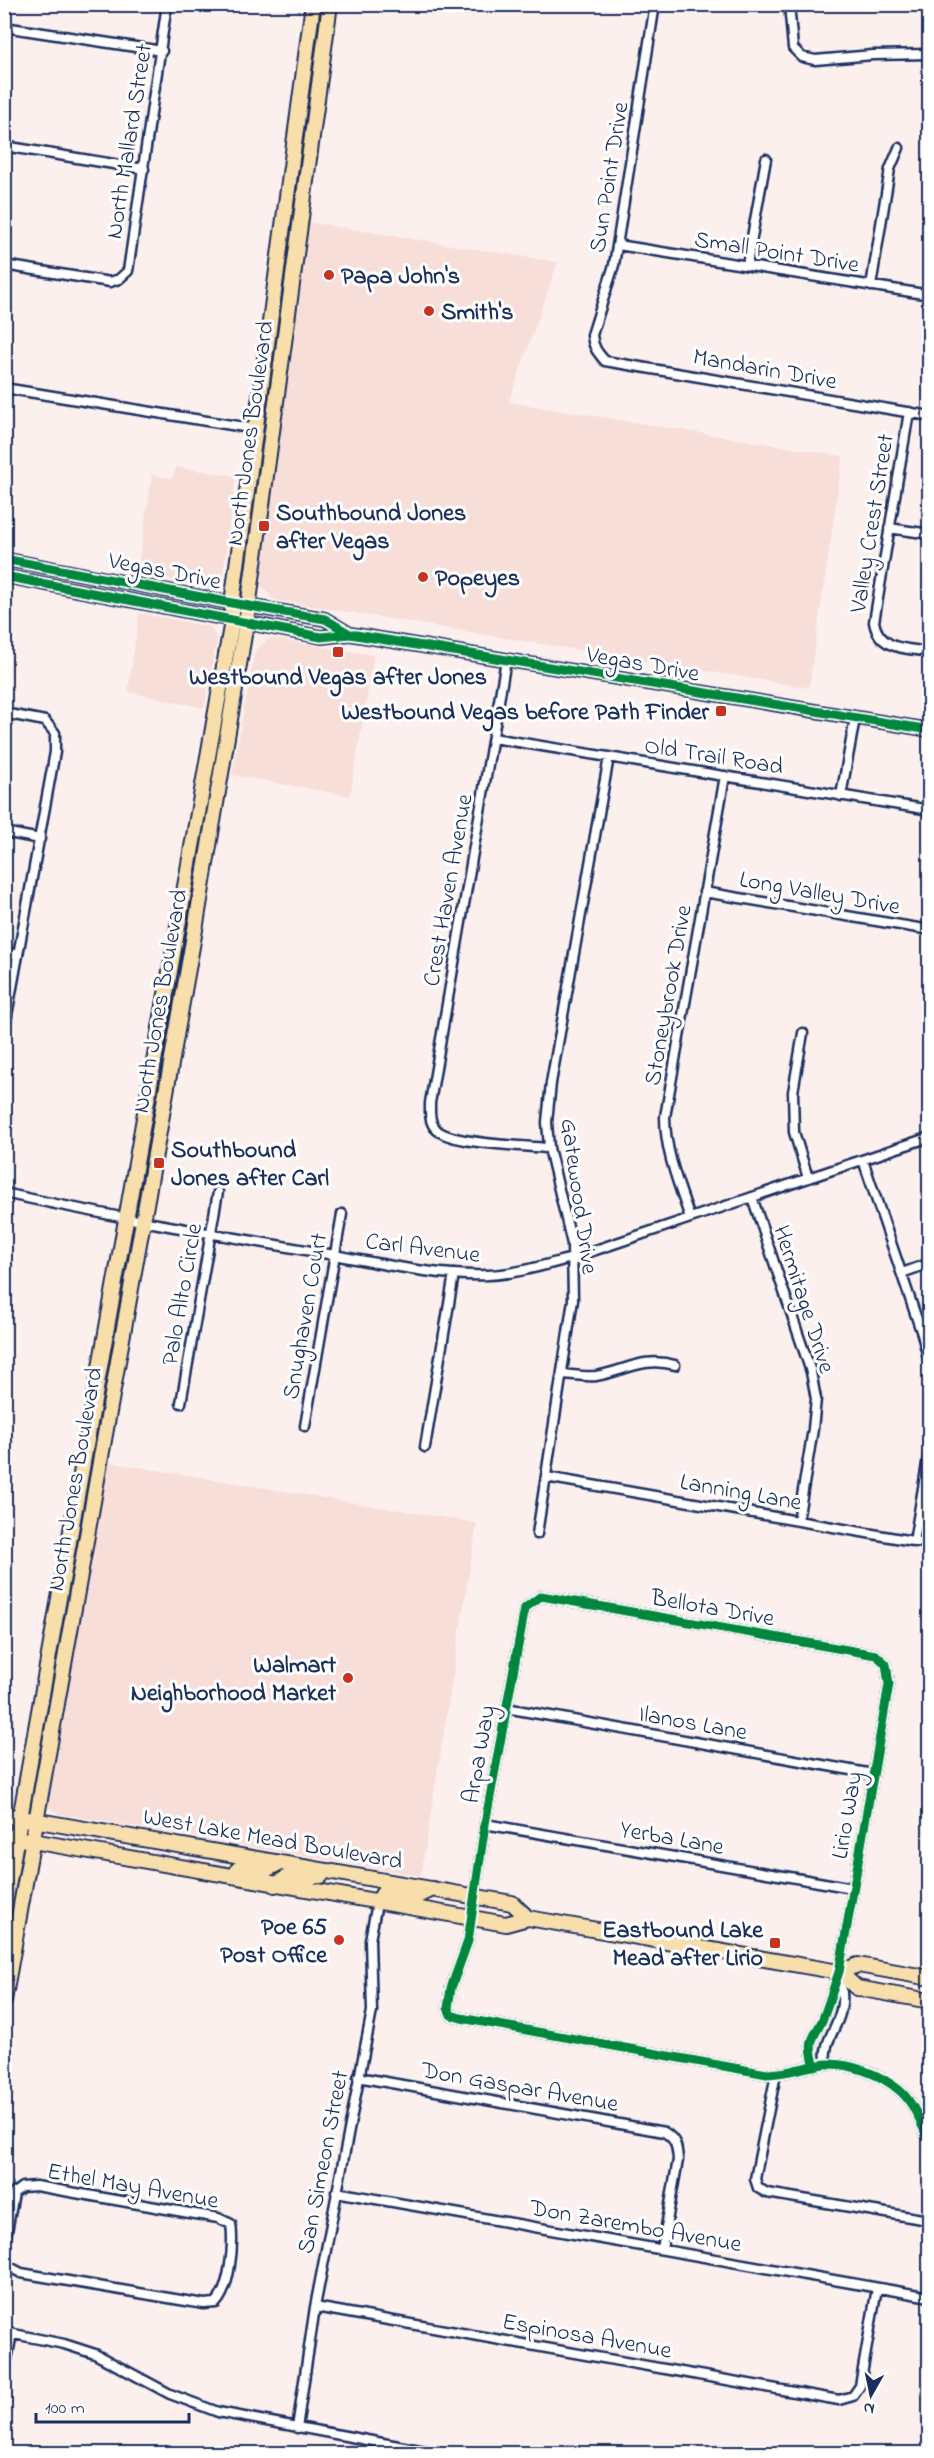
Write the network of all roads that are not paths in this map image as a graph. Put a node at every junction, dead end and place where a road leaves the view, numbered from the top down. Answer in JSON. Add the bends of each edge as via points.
{"nodes":[{"id":1,"x":167,"y":4,"type":"edge"},
{"id":2,"x":313,"y":4,"type":"edge"},
{"id":3,"x":330,"y":4,"type":"edge"},
{"id":4,"x":655,"y":4,"type":"edge"},
{"id":5,"x":789,"y":4,"type":"edge"},
{"id":6,"x":4,"y":27,"type":"edge"},
{"id":7,"x":162,"y":51,"type":"junction"},
{"id":8,"x":930,"y":54,"type":"edge"},
{"id":9,"x":4,"y":146,"type":"edge"},
{"id":10,"x":899,"y":148,"type":"dead end"},
{"id":11,"x":766,"y":159,"type":"dead end"},
{"id":12,"x":144,"y":169,"type":"junction"},
{"id":13,"x":618,"y":245,"type":"junction"},
{"id":14,"x":4,"y":265,"type":"edge"},
{"id":15,"x":747,"y":265,"type":"junction"},
{"id":16,"x":871,"y":286,"type":"junction"},
{"id":17,"x":930,"y":295,"type":"edge"},
{"id":18,"x":270,"y":326,"type":"junction"},
{"id":19,"x":286,"y":329,"type":"junction"},
{"id":20,"x":597,"y":352,"type":"joint"},
{"id":21,"x":4,"y":388,"type":"edge"},
{"id":22,"x":909,"y":412,"type":"junction"},
{"id":23,"x":930,"y":416,"type":"edge"},
{"id":24,"x":256,"y":429,"type":"junction"},
{"id":25,"x":267,"y":471,"type":"junction"},
{"id":26,"x":889,"y":528,"type":"junction"},
{"id":27,"x":930,"y":534,"type":"edge"},
{"id":28,"x":4,"y":559,"type":"edge"},
{"id":29,"x":4,"y":576,"type":"edge"},
{"id":30,"x":232,"y":603,"type":"junction"},
{"id":31,"x":249,"y":606,"type":"junction"},
{"id":32,"x":232,"y":621,"type":"junction"},
{"id":33,"x":246,"y":623,"type":"junction"},
{"id":34,"x":350,"y":634,"type":"junction"},
{"id":35,"x":930,"y":652,"type":"edge"},
{"id":36,"x":506,"y":660,"type":"junction"},
{"id":37,"x":4,"y":713,"type":"edge"},
{"id":38,"x":855,"y":718,"type":"junction"},
{"id":39,"x":930,"y":730,"type":"edge"},
{"id":40,"x":493,"y":738,"type":"junction"},
{"id":41,"x":609,"y":757,"type":"junction"},
{"id":42,"x":725,"y":776,"type":"junction"},
{"id":43,"x":841,"y":796,"type":"junction"},
{"id":44,"x":930,"y":810,"type":"edge"},
{"id":45,"x":4,"y":832,"type":"edge"},
{"id":46,"x":40,"y":839,"type":"junction"},
{"id":47,"x":704,"y":892,"type":"junction"},
{"id":48,"x":179,"y":921,"type":"junction"},
{"id":49,"x":196,"y":924,"type":"junction"},
{"id":50,"x":930,"y":930,"type":"edge"},
{"id":51,"x":4,"y":952,"type":"edge"},
{"id":52,"x":18,"y":955,"type":"junction"},
{"id":53,"x":4,"y":1032,"type":"edge"},
{"id":54,"x":803,"y":1034,"type":"dead end"},
{"id":55,"x":930,"y":1137,"type":"edge"},
{"id":56,"x":549,"y":1148,"type":"junction"},
{"id":57,"x":863,"y":1160,"type":"junction"},
{"id":58,"x":808,"y":1178,"type":"junction"},
{"id":59,"x":218,"y":1192,"type":"dead end"},
{"id":60,"x":4,"y":1193,"type":"edge"},
{"id":61,"x":752,"y":1197,"type":"junction"},
{"id":62,"x":342,"y":1214,"type":"dead end"},
{"id":63,"x":690,"y":1218,"type":"junction"},
{"id":64,"x":126,"y":1220,"type":"junction"},
{"id":65,"x":143,"y":1222,"type":"junction"},
{"id":66,"x":211,"y":1234,"type":"junction"},
{"id":67,"x":333,"y":1255,"type":"junction"},
{"id":68,"x":572,"y":1258,"type":"junction"},
{"id":69,"x":930,"y":1263,"type":"edge"},
{"id":70,"x":902,"y":1273,"type":"junction"},
{"id":71,"x":454,"y":1274,"type":"junction"},
{"id":72,"x":675,"y":1365,"type":"dead end"},
{"id":73,"x":930,"y":1366,"type":"edge"},
{"id":74,"x":563,"y":1374,"type":"junction"},
{"id":75,"x":181,"y":1403,"type":"dead end"},
{"id":76,"x":305,"y":1426,"type":"dead end"},
{"id":77,"x":930,"y":1446,"type":"edge"},
{"id":78,"x":425,"y":1447,"type":"dead end"},
{"id":79,"x":84,"y":1460,"type":"junction"},
{"id":80,"x":546,"y":1477,"type":"junction"},
{"id":81,"x":73,"y":1521,"type":"junction"},
{"id":82,"x":798,"y":1521,"type":"junction"},
{"id":83,"x":537,"y":1534,"type":"dead end"},
{"id":84,"x":87,"y":1537,"type":"junction"},
{"id":85,"x":914,"y":1542,"type":"junction"},
{"id":86,"x":930,"y":1544,"type":"edge"},
{"id":87,"x":77,"y":1592,"type":"junction"},
{"id":88,"x":532,"y":1601,"type":"joint"},
{"id":89,"x":886,"y":1664,"type":"joint"},
{"id":90,"x":506,"y":1708,"type":"junction"},
{"id":91,"x":873,"y":1774,"type":"junction"},
{"id":92,"x":4,"y":1815,"type":"edge"},
{"id":93,"x":21,"y":1817,"type":"junction"},
{"id":94,"x":36,"y":1820,"type":"junction"},
{"id":95,"x":485,"y":1824,"type":"junction"},
{"id":96,"x":11,"y":1837,"type":"edge"},
{"id":97,"x":32,"y":1841,"type":"junction"},
{"id":98,"x":279,"y":1863,"type":"junction"},
{"id":99,"x":195,"y":1870,"type":"junction"},
{"id":100,"x":339,"y":1873,"type":"junction"},
{"id":101,"x":275,"y":1885,"type":"junction"},
{"id":102,"x":853,"y":1888,"type":"junction"},
{"id":103,"x":435,"y":1889,"type":"junction"},
{"id":104,"x":474,"y":1896,"type":"junction"},
{"id":105,"x":377,"y":1903,"type":"junction"},
{"id":106,"x":4,"y":1909,"type":"edge"},
{"id":107,"x":471,"y":1918,"type":"junction"},
{"id":108,"x":528,"y":1918,"type":"junction"},
{"id":109,"x":839,"y":1972,"type":"junction"},
{"id":110,"x":930,"y":1978,"type":"edge"},
{"id":111,"x":4,"y":2001,"type":"edge"},
{"id":112,"x":930,"y":2001,"type":"edge"},
{"id":113,"x":826,"y":2064,"type":"junction"},
{"id":114,"x":815,"y":2066,"type":"junction"},
{"id":115,"x":776,"y":2074,"type":"junction"},
{"id":116,"x":358,"y":2077,"type":"junction"},
{"id":117,"x":930,"y":2142,"type":"edge"},
{"id":118,"x":336,"y":2192,"type":"junction"},
{"id":119,"x":7,"y":2214,"type":"edge"},
{"id":120,"x":930,"y":2217,"type":"edge"},
{"id":121,"x":4,"y":2248,"type":"edge"},
{"id":122,"x":662,"y":2249,"type":"junction"},
{"id":123,"x":4,"y":2257,"type":"edge"},
{"id":124,"x":877,"y":2288,"type":"junction"},
{"id":125,"x":930,"y":2297,"type":"edge"},
{"id":126,"x":315,"y":2307,"type":"junction"},
{"id":127,"x":8,"y":2333,"type":"edge"},
{"id":128,"x":4,"y":2376,"type":"edge"},
{"id":129,"x":297,"y":2428,"type":"junction"},
{"id":130,"x":441,"y":2454,"type":"edge"}],
"edges":[{"from":1,"to":7,"type":"street","name":"North Mallard Street"},
{"from":2,"to":18,"type":"main road","name":"North Jones Boulevard"},
{"from":3,"to":19,"type":"main road","name":"North Jones Boulevard"},
{"from":4,"to":13,"type":"street","name":"Sun Point Drive"},
{"from":5,"to":8,"type":"street","via":[[794,48],[802,57],[815,60]]},
{"from":6,"to":7,"type":"street"},
{"from":7,"to":12,"type":"street","name":"North Mallard Street"},
{"from":9,"to":12,"type":"street"},
{"from":10,"to":16,"type":"street","via":[[890,169]]},
{"from":11,"to":15,"type":"street"},
{"from":12,"to":14,"type":"street","name":"North Mallard Street","via":[[128,271],[119,279],[110,282]]},
{"from":13,"to":15,"type":"street","name":"Small Point Drive"},
{"from":13,"to":20,"type":"street","name":"Sun Point Drive","via":[[592,335]]},
{"from":15,"to":16,"type":"street","name":"Small Point Drive"},
{"from":16,"to":17,"type":"street","name":"Small Point Drive"},
{"from":18,"to":19,"type":"main road"},
{"from":18,"to":24,"type":"main road","name":"North Jones Boulevard"},
{"from":19,"to":25,"type":"main road","name":"North Jones Boulevard"},
{"from":20,"to":22,"type":"street","name":"Mandarin Drive","via":[[605,361]]},
{"from":21,"to":24,"type":"street"},
{"from":22,"to":23,"type":"street","name":"Mandarin Drive"},
{"from":22,"to":26,"type":"street","name":"Valley Crest Street"},
{"from":24,"to":25,"type":"main road"},
{"from":24,"to":30,"type":"main road","name":"North Jones Boulevard"},
{"from":25,"to":31,"type":"main road","name":"North Jones Boulevard"},
{"from":26,"to":27,"type":"street"},
{"from":26,"to":35,"type":"street","name":"Valley Crest Street","via":[[874,622],[880,639],[888,645]]},
{"from":28,"to":30,"type":"main road","name":"Vegas Drive"},
{"from":29,"to":32,"type":"main road","name":"Vegas Drive"},
{"from":30,"to":31,"type":"main road","name":"Vegas Drive"},
{"from":30,"to":32,"type":"main road","name":"North Jones Boulevard"},
{"from":31,"to":33,"type":"main road","name":"North Jones Boulevard"},
{"from":31,"to":34,"type":"main road","name":"Vegas Drive","via":[[325,619]]},
{"from":32,"to":33,"type":"main road","name":"Vegas Drive"},
{"from":32,"to":48,"type":"main road","name":"North Jones Boulevard"},
{"from":33,"to":34,"type":"main road","name":"Vegas Drive","via":[[321,637]]},
{"from":33,"to":49,"type":"main road","name":"North Jones Boulevard"},
{"from":34,"to":36,"type":"main road","name":"Vegas Drive"},
{"from":36,"to":38,"type":"main road","name":"Vegas Drive"},
{"from":36,"to":40,"type":"street","name":"Crest Haven Avenue"},
{"from":37,"to":46,"type":"street","via":[[45,721],[55,733]]},
{"from":38,"to":39,"type":"main road","name":"Vegas Drive"},
{"from":38,"to":43,"type":"street"},
{"from":40,"to":41,"type":"street","name":"Old Trail Road"},
{"from":40,"to":56,"type":"street","name":"Crest Haven Avenue","via":[[430,1119],[440,1134],[457,1139]]},
{"from":41,"to":42,"type":"street","name":"Old Trail Road"},
{"from":41,"to":56,"type":"street","name":"Gatewood Drive","via":[[551,1083]]},
{"from":42,"to":43,"type":"street","name":"Old Trail Road"},
{"from":42,"to":47,"type":"street","name":"Stoneybrook Drive"},
{"from":43,"to":44,"type":"street","name":"Old Trail Road"},
{"from":45,"to":46,"type":"street"},
{"from":46,"to":52,"type":"street"},
{"from":47,"to":50,"type":"street","name":"Long Valley Drive"},
{"from":47,"to":63,"type":"street","name":"Stoneybrook Drive","via":[[665,1117],[669,1157]]},
{"from":48,"to":49,"type":"main road"},
{"from":48,"to":64,"type":"main road","name":"North Jones Boulevard"},
{"from":49,"to":65,"type":"main road","name":"North Jones Boulevard"},
{"from":51,"to":52,"type":"street"},
{"from":52,"to":53,"type":"street"},
{"from":54,"to":58,"type":"street","via":[[793,1112],[794,1132]]},
{"from":55,"to":57,"type":"street","name":"Carl Avenue"},
{"from":56,"to":68,"type":"street","name":"Gatewood Drive"},
{"from":57,"to":58,"type":"street","name":"Carl Avenue"},
{"from":57,"to":70,"type":"street"},
{"from":58,"to":61,"type":"street","name":"Carl Avenue"},
{"from":59,"to":66,"type":"street","name":"Palo Alto Circle"},
{"from":60,"to":64,"type":"street","name":"Carl Avenue"},
{"from":61,"to":63,"type":"street","name":"Carl Avenue"},
{"from":61,"to":82,"type":"street","name":"Hermitage Drive","via":[[816,1399]]},
{"from":62,"to":67,"type":"street","name":"Snughaven Court"},
{"from":63,"to":68,"type":"street","name":"Carl Avenue"},
{"from":64,"to":65,"type":"street","name":"Carl Avenue"},
{"from":64,"to":79,"type":"main road","name":"North Jones Boulevard"},
{"from":65,"to":66,"type":"street","name":"Carl Avenue"},
{"from":65,"to":84,"type":"main road","name":"North Jones Boulevard"},
{"from":66,"to":67,"type":"street","name":"Carl Avenue"},
{"from":66,"to":75,"type":"street","name":"Palo Alto Circle"},
{"from":67,"to":71,"type":"street","name":"Carl Avenue"},
{"from":67,"to":76,"type":"street","name":"Snughaven Court"},
{"from":68,"to":71,"type":"street","name":"Carl Avenue","via":[[521,1271]]},
{"from":68,"to":74,"type":"street","name":"Gatewood Drive","via":[[573,1300]]},
{"from":69,"to":70,"type":"street"},
{"from":70,"to":73,"type":"street"},
{"from":71,"to":78,"type":"street"},
{"from":72,"to":74,"type":"street","via":[[659,1360],[597,1376]]},
{"from":74,"to":80,"type":"street","name":"Gatewood Drive"},
{"from":77,"to":85,"type":"street"},
{"from":79,"to":81,"type":"main road","name":"North Jones Boulevard"},
{"from":79,"to":84,"type":"main road","via":[[88,1476],[82,1514]]},
{"from":80,"to":82,"type":"street","name":"Lanning Lane"},
{"from":80,"to":83,"type":"street","name":"Gatewood Drive"},
{"from":81,"to":87,"type":"main road","via":[[80,1533],[74,1570]]},
{"from":81,"to":93,"type":"main road","name":"North Jones Boulevard"},
{"from":82,"to":85,"type":"street","name":"Lanning Lane"},
{"from":84,"to":87,"type":"main road","name":"North Jones Boulevard"},
{"from":85,"to":86,"type":"street","name":"Lanning Lane"},
{"from":87,"to":94,"type":"main road","name":"North Jones Boulevard"},
{"from":88,"to":89,"type":"street","name":"Bellota Drive","via":[[541,1596],[876,1655]]},
{"from":88,"to":90,"type":"street","name":"Arpa Way","via":[[525,1608]]},
{"from":89,"to":91,"type":"street","name":"Lirio Way","via":[[889,1684]]},
{"from":90,"to":91,"type":"street","name":"Ilanos Lane"},
{"from":90,"to":95,"type":"street","name":"Arpa Way"},
{"from":91,"to":102,"type":"street","name":"Lirio Way"},
{"from":92,"to":93,"type":"main road","name":"West Lake Mead Boulevard"},
{"from":93,"to":94,"type":"main road","name":"West Lake Mead Boulevard"},
{"from":93,"to":96,"type":"main road","name":"North Jones Boulevard"},
{"from":94,"to":97,"type":"main road","name":"North Jones Boulevard"},
{"from":94,"to":98,"type":"main road","name":"West Lake Mead Boulevard"},
{"from":95,"to":102,"type":"street","name":"Yerba Lane"},
{"from":95,"to":104,"type":"street","name":"Arpa Way"},
{"from":96,"to":97,"type":"main road","name":"West Lake Mead Boulevard"},
{"from":96,"to":106,"type":"main road","name":"North Jones Boulevard"},
{"from":97,"to":99,"type":"main road","name":"West Lake Mead Boulevard"},
{"from":97,"to":111,"type":"main road","name":"North Jones Boulevard"},
{"from":98,"to":99,"type":"main road","via":[[262,1872],[215,1867]]},
{"from":98,"to":100,"type":"main road","name":"West Lake Mead Boulevard"},
{"from":99,"to":101,"type":"main road","name":"West Lake Mead Boulevard"},
{"from":100,"to":101,"type":"main road","via":[[289,1876]]},
{"from":100,"to":103,"type":"main road","name":"West Lake Mead Boulevard"},
{"from":101,"to":105,"type":"main road","name":"West Lake Mead Boulevard"},
{"from":102,"to":109,"type":"street","name":"Lirio Way"},
{"from":103,"to":104,"type":"main road","name":"West Lake Mead Boulevard"},
{"from":103,"to":105,"type":"main road","via":[[417,1896],[391,1891],[383,1893]]},
{"from":104,"to":107,"type":"street","name":"Arpa Way"},
{"from":104,"to":108,"type":"main road","name":"West Lake Mead Boulevard","via":[[512,1903]]},
{"from":105,"to":107,"type":"main road","name":"West Lake Mead Boulevard"},
{"from":105,"to":116,"type":"street","name":"San Simeon Street","via":[[370,1940],[372,2011]]},
{"from":107,"to":108,"type":"main road","name":"West Lake Mead Boulevard","via":[[506,1924]]},
{"from":107,"to":115,"type":"street","name":"Arpa Way","via":[[468,1941],[451,1988],[451,2014]]},
{"from":108,"to":109,"type":"main road","name":"West Lake Mead Boulevard"},
{"from":109,"to":110,"type":"main road","name":"West Lake Mead Boulevard","via":[[858,1965]]},
{"from":109,"to":112,"type":"main road","name":"West Lake Mead Boulevard","via":[[857,1988]]},
{"from":109,"to":113,"type":"street","via":[[841,2011],[825,2049]]},
{"from":109,"to":114,"type":"street","via":[[825,2015],[811,2040]]},
{"from":113,"to":114,"type":"street"},
{"from":113,"to":117,"type":"street","via":[[860,2069],[900,2091]]},
{"from":114,"to":115,"type":"street"},
{"from":115,"to":120,"type":"street","via":[[755,2180],[758,2188],[767,2193],[922,2219]]},
{"from":116,"to":118,"type":"street","name":"San Simeon Street"},
{"from":116,"to":122,"type":"street","name":"Don Gaspar Avenue","via":[[664,2132],[673,2137],[678,2160]]},
{"from":118,"to":122,"type":"street","name":"Don Zarembo Avenue"},
{"from":118,"to":126,"type":"street","name":"San Simeon Street"},
{"from":119,"to":121,"type":"street"},
{"from":119,"to":123,"type":"street","name":"Ethel May Avenue","via":[[15,2193],[22,2187],[36,2186],[219,2218],[231,2224],[233,2240],[224,2295],[216,2303],[204,2304],[21,2273],[8,2266]]},
{"from":122,"to":124,"type":"street","name":"Don Zarembo Avenue"},
{"from":124,"to":125,"type":"street","name":"Don Zarembo Avenue"},
{"from":124,"to":126,"type":"street","name":"Espinosa Avenue","via":[[860,2386],[853,2396],[839,2400]]},
{"from":126,"to":129,"type":"street","name":"San Simeon Street"},
{"from":127,"to":128,"type":"street"},
{"from":127,"to":129,"type":"street","via":[[95,2354],[170,2394],[218,2412]]},
{"from":129,"to":130,"type":"street"}]}
